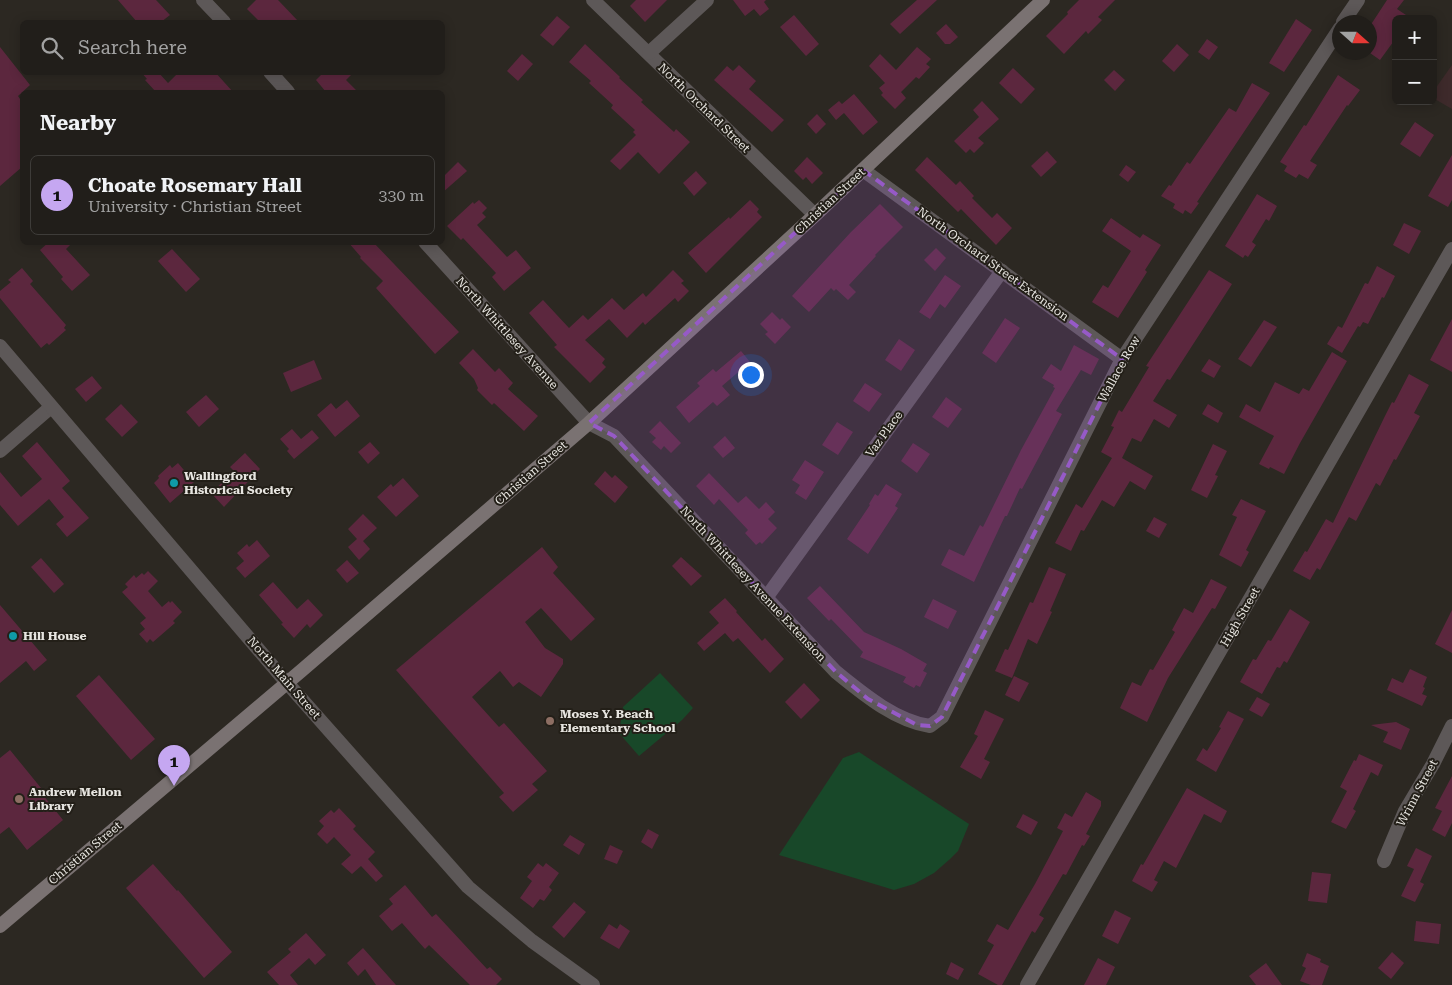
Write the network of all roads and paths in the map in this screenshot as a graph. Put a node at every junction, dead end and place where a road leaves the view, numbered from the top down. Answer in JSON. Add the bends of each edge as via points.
{"nodes":[{"id":1,"x":204,"y":0,"type":"edge"},
{"id":2,"x":593,"y":0,"type":"edge"},
{"id":3,"x":707,"y":0,"type":"edge"},
{"id":4,"x":1043,"y":0,"type":"edge"},
{"id":5,"x":1358,"y":0,"type":"edge"},
{"id":6,"x":1348,"y":15,"type":"edge"},
{"id":7,"x":222,"y":20,"type":"edge"},
{"id":8,"x":1332,"y":40,"type":"edge"},
{"id":9,"x":649,"y":53,"type":"junction"},
{"id":10,"x":273,"y":75,"type":"edge"},
{"id":11,"x":286,"y":90,"type":"edge"},
{"id":12,"x":863,"y":170,"type":"junction"},
{"id":13,"x":815,"y":215,"type":"junction"},
{"id":14,"x":428,"y":245,"type":"edge"},
{"id":15,"x":1452,"y":249,"type":"edge"},
{"id":16,"x":1002,"y":270,"type":"junction"},
{"id":17,"x":0,"y":346,"type":"edge"},
{"id":18,"x":1122,"y":358,"type":"junction"},
{"id":19,"x":51,"y":407,"type":"junction"},
{"id":20,"x":589,"y":423,"type":"junction"},
{"id":21,"x":0,"y":451,"type":"edge"},
{"id":22,"x":766,"y":598,"type":"junction"},
{"id":23,"x":287,"y":683,"type":"junction"},
{"id":24,"x":930,"y":726,"type":"joint"},
{"id":25,"x":1452,"y":726,"type":"edge"},
{"id":26,"x":1384,"y":861,"type":"dead end"},
{"id":27,"x":0,"y":926,"type":"edge"},
{"id":28,"x":593,"y":985,"type":"edge"},
{"id":29,"x":1027,"y":985,"type":"edge"}],
"edges":[{"from":1,"to":7,"type":"street"},
{"from":2,"to":9,"type":"street","name":"North Orchard Street"},
{"from":3,"to":9,"type":"street"},
{"from":4,"to":12,"type":"main road","name":"Christian Street"},
{"from":5,"to":6,"type":"street"},
{"from":8,"to":18,"type":"street","name":"Wallace Row"},
{"from":9,"to":13,"type":"street","name":"North Orchard Street"},
{"from":10,"to":11,"type":"street"},
{"from":12,"to":13,"type":"main road","name":"Christian Street"},
{"from":12,"to":16,"type":"street","name":"North Orchard Street Extension"},
{"from":13,"to":20,"type":"main road","name":"Christian Street"},
{"from":14,"to":20,"type":"street","name":"North Whittlesey Avenue"},
{"from":15,"to":29,"type":"street","name":"High Street"},
{"from":16,"to":18,"type":"street","name":"North Orchard Street Extension"},
{"from":16,"to":22,"type":"street","name":"Vaz Place"},
{"from":17,"to":19,"type":"street","name":"North Main Street"},
{"from":18,"to":24,"type":"street","name":"Wallace Row","via":[[942,717]]},
{"from":19,"to":21,"type":"street"},
{"from":19,"to":23,"type":"street","name":"North Main Street"},
{"from":20,"to":22,"type":"street","name":"North Whittlesey Avenue Extension","via":[[614,436]]},
{"from":20,"to":23,"type":"main road","name":"Christian Street"},
{"from":22,"to":24,"type":"street","name":"North Whittlesey Avenue Extension","via":[[836,672],[868,699],[917,724]]},
{"from":23,"to":27,"type":"main road","name":"Christian Street"},
{"from":23,"to":28,"type":"street","name":"North Main Street","via":[[468,887],[532,941]]},
{"from":25,"to":26,"type":"street","name":"Wrinn Street","via":[[1405,811]]}]}
